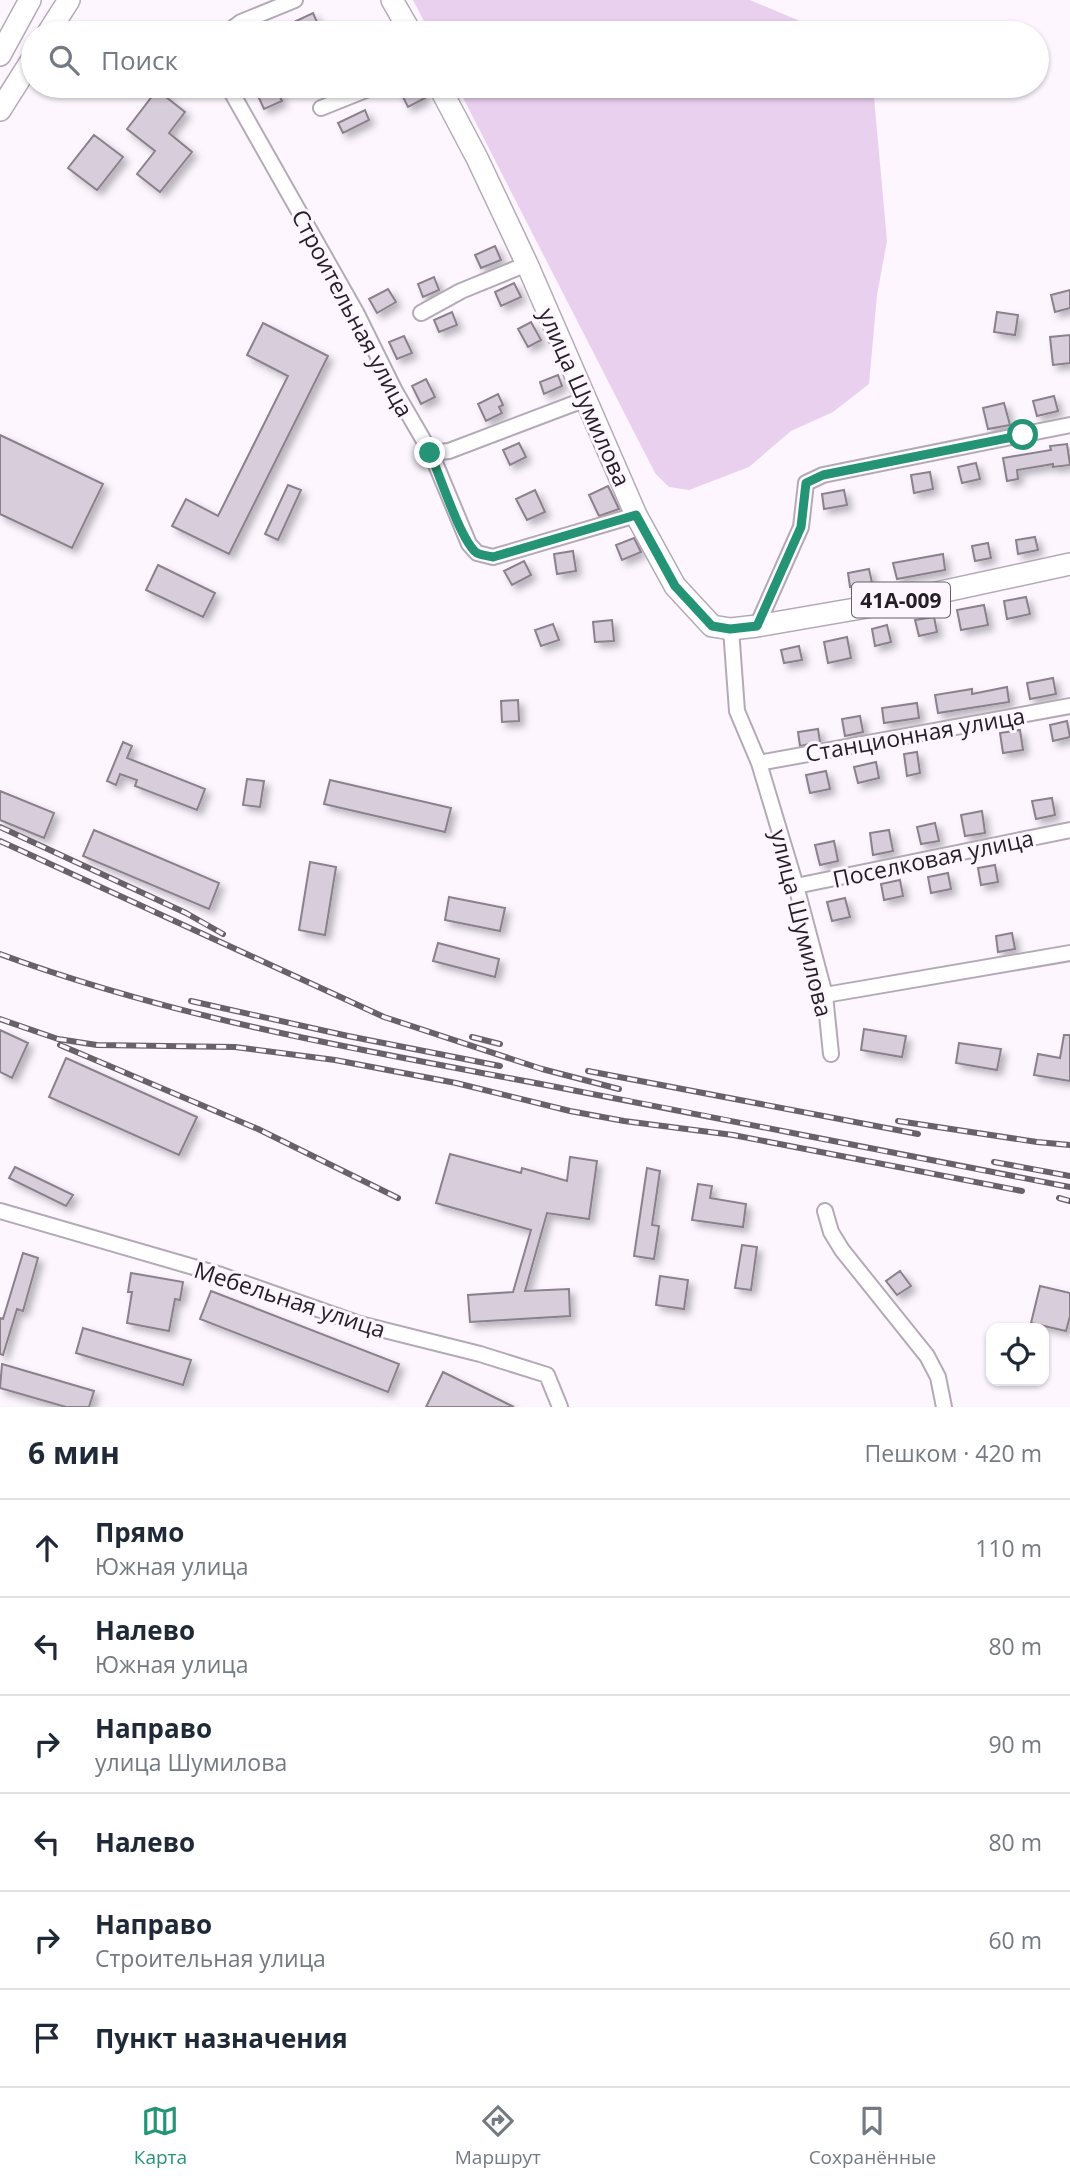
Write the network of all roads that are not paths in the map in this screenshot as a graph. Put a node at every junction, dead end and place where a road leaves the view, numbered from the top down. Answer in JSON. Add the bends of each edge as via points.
{"nodes":[{"id":1,"x":30,"y":0,"type":"edge"},
{"id":2,"x":42,"y":0,"type":"edge"},
{"id":3,"x":295,"y":0,"type":"edge"},
{"id":4,"x":392,"y":0,"type":"edge"},
{"id":5,"x":68,"y":2,"type":"edge"},
{"id":6,"x":56,"y":21,"type":"edge"},
{"id":7,"x":243,"y":21,"type":"edge"},
{"id":8,"x":404,"y":21,"type":"edge"},
{"id":9,"x":0,"y":55,"type":"edge"},
{"id":10,"x":21,"y":77,"type":"edge"},
{"id":11,"x":235,"y":98,"type":"edge"},
{"id":12,"x":346,"y":98,"type":"edge"},
{"id":13,"x":445,"y":98,"type":"edge"},
{"id":14,"x":321,"y":108,"type":"dead end"},
{"id":15,"x":0,"y":110,"type":"edge"},
{"id":16,"x":527,"y":264,"type":"junction"},
{"id":17,"x":421,"y":313,"type":"dead end"},
{"id":18,"x":586,"y":399,"type":"junction"},
{"id":19,"x":1070,"y":425,"type":"edge"},
{"id":20,"x":430,"y":453,"type":"junction"},
{"id":21,"x":636,"y":515,"type":"junction"},
{"id":22,"x":1070,"y":564,"type":"edge"},
{"id":23,"x":757,"y":626,"type":"junction"},
{"id":24,"x":730,"y":629,"type":"junction"},
{"id":25,"x":1070,"y":706,"type":"edge"},
{"id":26,"x":759,"y":763,"type":"junction"},
{"id":27,"x":1070,"y":830,"type":"edge"},
{"id":28,"x":796,"y":886,"type":"junction"},
{"id":29,"x":1070,"y":953,"type":"edge"},
{"id":30,"x":825,"y":995,"type":"junction"},
{"id":31,"x":831,"y":1054,"type":"dead end"},
{"id":32,"x":0,"y":1211,"type":"edge"},
{"id":33,"x":825,"y":1211,"type":"dead end"},
{"id":34,"x":560,"y":1407,"type":"edge"},
{"id":35,"x":944,"y":1407,"type":"edge"}],
"edges":[{"from":1,"to":9,"type":"main road"},
{"from":2,"to":5,"type":"main road","via":[[55,7]]},
{"from":3,"to":7,"type":"street"},
{"from":4,"to":8,"type":"main road"},
{"from":5,"to":6,"type":"main road"},
{"from":10,"to":15,"type":"main road"},
{"from":11,"to":20,"type":"street","name":"Строительная улица"},
{"from":12,"to":14,"type":"street"},
{"from":13,"to":16,"type":"main road","name":"улица Шумилова"},
{"from":16,"to":17,"type":"street"},
{"from":16,"to":18,"type":"main road","name":"улица Шумилова"},
{"from":18,"to":20,"type":"street","via":[[449,451]]},
{"from":18,"to":21,"type":"main road","name":"улица Шумилова"},
{"from":19,"to":23,"type":"street","via":[[823,475],[806,483],[801,527]]},
{"from":20,"to":21,"type":"street","name":"Строительная улица","via":[[477,554],[493,557]]},
{"from":21,"to":24,"type":"main road","name":"улица Шумилова","via":[[675,586],[712,626]]},
{"from":22,"to":23,"type":"main road","number":"41А-009"},
{"from":23,"to":24,"type":"main road","number":"41А-009"},
{"from":24,"to":26,"type":"street","name":"улица Шумилова","via":[[737,711]]},
{"from":25,"to":26,"type":"street","name":"Станционная улица"},
{"from":26,"to":28,"type":"street","name":"улица Шумилова"},
{"from":27,"to":28,"type":"street","name":"Поселковая улица"},
{"from":28,"to":30,"type":"street","name":"улица Шумилова"},
{"from":29,"to":30,"type":"street"},
{"from":30,"to":31,"type":"street","name":"улица Шумилова"},
{"from":32,"to":34,"type":"street","name":"Мебельная улица","via":[[221,1275],[360,1324],[547,1375]]},
{"from":33,"to":35,"type":"street","via":[[842,1250],[927,1356],[938,1377]]}]}
